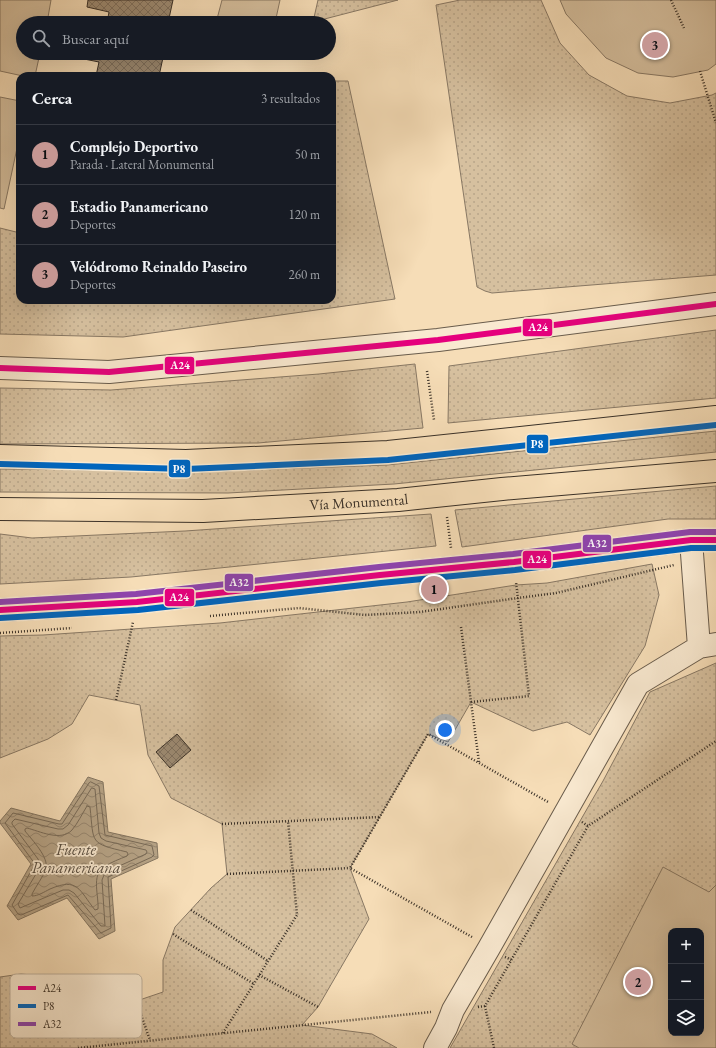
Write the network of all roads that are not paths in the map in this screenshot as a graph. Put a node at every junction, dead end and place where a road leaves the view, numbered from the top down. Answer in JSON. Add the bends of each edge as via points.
{"nodes":[{"id":1,"x":716,"y":304,"type":"edge"},
{"id":2,"x":0,"y":368,"type":"edge"},
{"id":3,"x":716,"y":417,"type":"edge"},
{"id":4,"x":0,"y":456,"type":"edge"},
{"id":5,"x":716,"y":471,"type":"edge"},
{"id":6,"x":0,"y":509,"type":"edge"},
{"id":7,"x":716,"y":540,"type":"edge"},
{"id":8,"x":692,"y":551,"type":"junction"},
{"id":9,"x":0,"y":610,"type":"edge"},
{"id":10,"x":707,"y":646,"type":"edge"},
{"id":11,"x":435,"y":1048,"type":"edge"}],
"edges":[{"from":1,"to":2,"type":"street","via":[[438,340],[109,372]]},
{"from":3,"to":4,"type":"highway","via":[[388,452],[186,461]]},
{"from":5,"to":6,"type":"highway","name":"Vía Monumental","via":[[398,500],[202,511]]},
{"from":7,"to":8,"type":"street"},
{"from":8,"to":9,"type":"street","via":[[514,562],[380,575],[139,612]]},
{"from":8,"to":10,"type":"street"},
{"from":10,"to":11,"type":"street","via":[[638,684],[453,1010]]}]}
